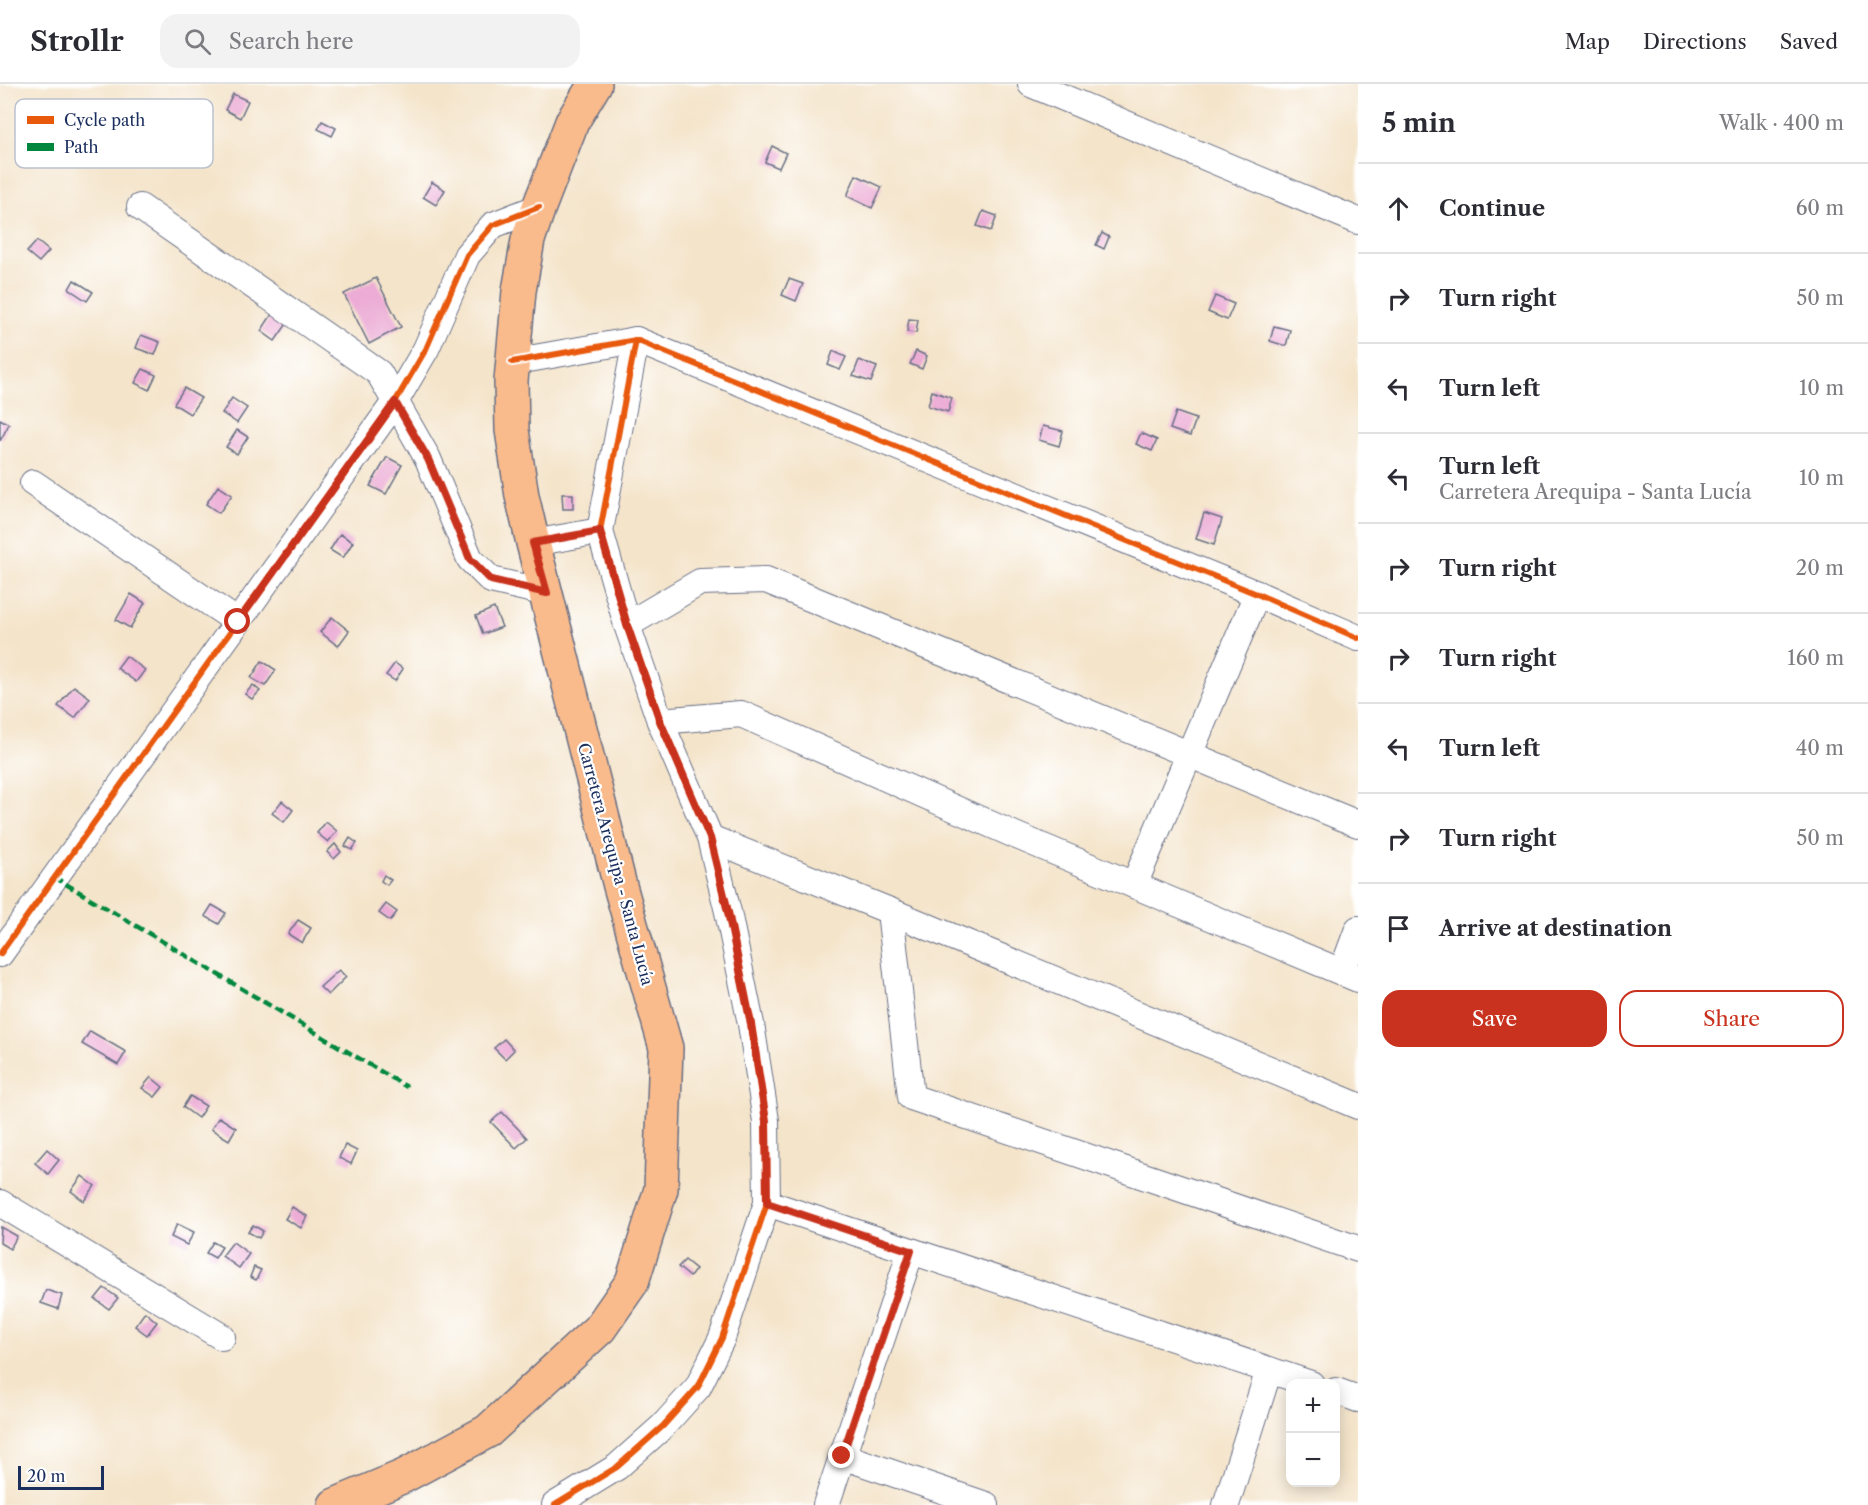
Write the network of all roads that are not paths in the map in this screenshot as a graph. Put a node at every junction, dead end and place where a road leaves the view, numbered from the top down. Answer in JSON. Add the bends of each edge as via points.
{"nodes":[{"id":1,"x":595,"y":84,"type":"edge"},
{"id":2,"x":1031,"y":84,"type":"edge"},
{"id":3,"x":140,"y":207,"type":"dead end"},
{"id":4,"x":539,"y":207,"type":"junction"},
{"id":5,"x":1357,"y":217,"type":"edge"},
{"id":6,"x":636,"y":340,"type":"junction"},
{"id":7,"x":512,"y":362,"type":"junction"},
{"id":8,"x":395,"y":402,"type":"junction"},
{"id":9,"x":33,"y":483,"type":"dead end"},
{"id":10,"x":600,"y":531,"type":"junction"},
{"id":11,"x":533,"y":543,"type":"junction"},
{"id":12,"x":547,"y":593,"type":"junction"},
{"id":13,"x":1257,"y":594,"type":"junction"},
{"id":14,"x":238,"y":622,"type":"junction"},
{"id":15,"x":627,"y":625,"type":"junction"},
{"id":16,"x":1358,"y":638,"type":"edge"},
{"id":17,"x":660,"y":721,"type":"junction"},
{"id":18,"x":1190,"y":754,"type":"junction"},
{"id":19,"x":1358,"y":824,"type":"edge"},
{"id":20,"x":710,"y":838,"type":"junction"},
{"id":21,"x":1134,"y":885,"type":"junction"},
{"id":22,"x":890,"y":911,"type":"junction"},
{"id":23,"x":1358,"y":929,"type":"edge"},
{"id":24,"x":0,"y":954,"type":"edge"},
{"id":25,"x":1350,"y":975,"type":"edge"},
{"id":26,"x":1358,"y":1106,"type":"edge"},
{"id":27,"x":0,"y":1203,"type":"edge"},
{"id":28,"x":767,"y":1203,"type":"junction"},
{"id":29,"x":1358,"y":1249,"type":"edge"},
{"id":30,"x":911,"y":1251,"type":"junction"},
{"id":31,"x":222,"y":1337,"type":"dead end"},
{"id":32,"x":1269,"y":1370,"type":"junction"},
{"id":33,"x":1298,"y":1379,"type":"edge"},
{"id":34,"x":1340,"y":1393,"type":"edge"},
{"id":35,"x":1358,"y":1399,"type":"edge"},
{"id":36,"x":842,"y":1456,"type":"junction"},
{"id":37,"x":335,"y":1505,"type":"edge"},
{"id":38,"x":555,"y":1505,"type":"edge"},
{"id":39,"x":825,"y":1505,"type":"edge"},
{"id":40,"x":986,"y":1505,"type":"edge"},
{"id":41,"x":1226,"y":1505,"type":"edge"}],
"edges":[{"from":1,"to":4,"type":"main road","name":"Carretera Arequipa - Santa Lucía","via":[[573,122]]},
{"from":2,"to":5,"type":"street"},
{"from":3,"to":8,"type":"street","via":[[379,373]]},
{"from":4,"to":7,"type":"main road","name":"Carretera Arequipa - Santa Lucía","via":[[522,271]]},
{"from":4,"to":8,"type":"street","via":[[493,225],[467,255],[426,348]]},
{"from":6,"to":7,"type":"street"},
{"from":6,"to":10,"type":"street"},
{"from":6,"to":13,"type":"street"},
{"from":7,"to":11,"type":"main road","name":"Carretera Arequipa - Santa Lucía","via":[[512,430]]},
{"from":8,"to":12,"type":"street","via":[[428,459],[470,559],[491,580]]},
{"from":8,"to":14,"type":"street"},
{"from":9,"to":14,"type":"street"},
{"from":10,"to":11,"type":"street"},
{"from":10,"to":15,"type":"street"},
{"from":11,"to":12,"type":"main road","name":"Carretera Arequipa - Santa Lucía"},
{"from":12,"to":37,"type":"main road","name":"Carretera Arequipa - Santa Lucía","via":[[620,886],[666,1048],[661,1189],[632,1282],[600,1328],[488,1431],[404,1476]]},
{"from":13,"to":16,"type":"street"},
{"from":13,"to":18,"type":"street"},
{"from":14,"to":24,"type":"street"},
{"from":15,"to":17,"type":"street"},
{"from":15,"to":18,"type":"street","via":[[700,582],[766,580]]},
{"from":17,"to":20,"type":"street"},
{"from":17,"to":21,"type":"street","via":[[741,714]]},
{"from":18,"to":19,"type":"street"},
{"from":18,"to":21,"type":"street"},
{"from":20,"to":22,"type":"street"},
{"from":20,"to":28,"type":"street","via":[[746,1002],[766,1121]]},
{"from":21,"to":25,"type":"street"},
{"from":22,"to":26,"type":"street"},
{"from":22,"to":29,"type":"street","via":[[911,1097]]},
{"from":23,"to":25,"type":"street"},
{"from":27,"to":31,"type":"street"},
{"from":28,"to":30,"type":"street"},
{"from":28,"to":38,"type":"street","via":[[722,1338],[698,1387],[663,1426],[617,1467]]},
{"from":30,"to":32,"type":"street"},
{"from":30,"to":36,"type":"street"},
{"from":32,"to":33,"type":"street"},
{"from":32,"to":41,"type":"street"},
{"from":34,"to":35,"type":"street"},
{"from":36,"to":39,"type":"street"},
{"from":36,"to":40,"type":"street"}]}
